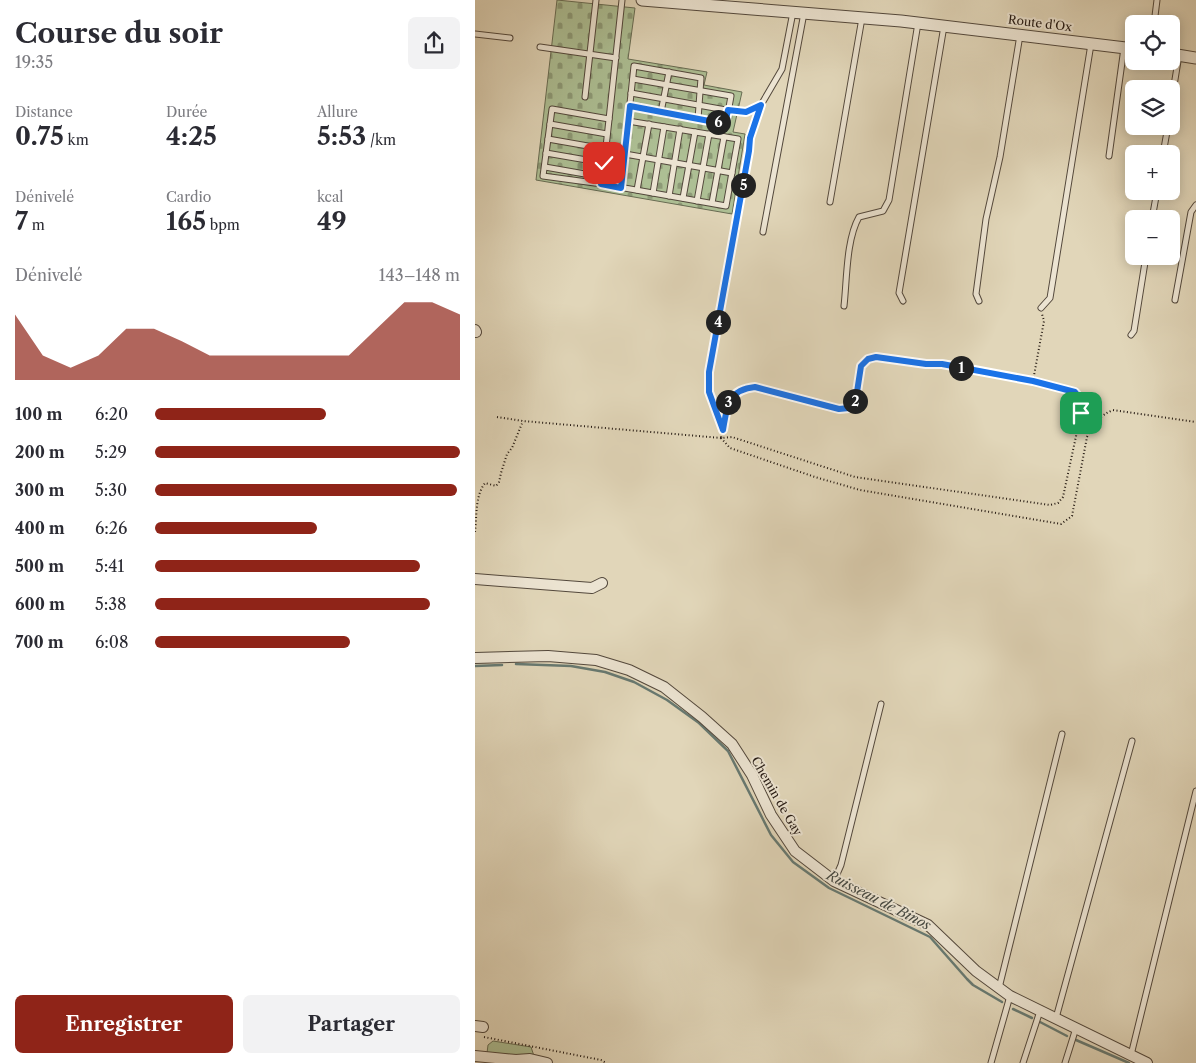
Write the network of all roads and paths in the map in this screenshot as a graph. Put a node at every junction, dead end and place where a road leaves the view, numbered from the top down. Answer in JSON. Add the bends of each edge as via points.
{"nodes":[{"id":1,"x":596,"y":0,"type":"edge"},
{"id":2,"x":622,"y":0,"type":"edge"},
{"id":3,"x":642,"y":0,"type":"edge"},
{"id":4,"x":657,"y":0,"type":"edge"},
{"id":5,"x":692,"y":0,"type":"edge"},
{"id":6,"x":1157,"y":0,"type":"edge"},
{"id":7,"x":799,"y":12,"type":"junction"},
{"id":8,"x":1155,"y":15,"type":"edge"},
{"id":9,"x":862,"y":17,"type":"junction"},
{"id":10,"x":919,"y":23,"type":"junction"},
{"id":11,"x":944,"y":26,"type":"junction"},
{"id":12,"x":475,"y":34,"type":"edge"},
{"id":13,"x":1020,"y":34,"type":"junction"},
{"id":14,"x":510,"y":38,"type":"dead end"},
{"id":15,"x":1091,"y":44,"type":"junction"},
{"id":16,"x":540,"y":47,"type":"dead end"},
{"id":17,"x":1125,"y":48,"type":"edge"},
{"id":18,"x":590,"y":54,"type":"junction"},
{"id":19,"x":1180,"y":56,"type":"edge"},
{"id":20,"x":616,"y":58,"type":"junction"},
{"id":21,"x":1196,"y":58,"type":"edge"},
{"id":22,"x":1125,"y":70,"type":"edge"},
{"id":23,"x":669,"y":72,"type":"junction"},
{"id":24,"x":633,"y":80,"type":"junction"},
{"id":25,"x":666,"y":85,"type":"junction"},
{"id":26,"x":700,"y":91,"type":"junction"},
{"id":27,"x":631,"y":92,"type":"junction"},
{"id":28,"x":585,"y":97,"type":"dead end"},
{"id":29,"x":664,"y":98,"type":"junction"},
{"id":30,"x":699,"y":105,"type":"junction"},
{"id":31,"x":761,"y":105,"type":"junction"},
{"id":32,"x":630,"y":106,"type":"junction"},
{"id":33,"x":728,"y":110,"type":"junction"},
{"id":34,"x":661,"y":112,"type":"junction"},
{"id":35,"x":609,"y":119,"type":"junction"},
{"id":36,"x":698,"y":119,"type":"junction"},
{"id":37,"x":628,"y":121,"type":"junction"},
{"id":38,"x":550,"y":124,"type":"junction"},
{"id":39,"x":649,"y":124,"type":"junction"},
{"id":40,"x":664,"y":127,"type":"junction"},
{"id":41,"x":680,"y":130,"type":"junction"},
{"id":42,"x":695,"y":132,"type":"junction"},
{"id":43,"x":607,"y":134,"type":"junction"},
{"id":44,"x":709,"y":134,"type":"junction"},
{"id":45,"x":724,"y":137,"type":"junction"},
{"id":46,"x":548,"y":139,"type":"junction"},
{"id":47,"x":605,"y":148,"type":"junction"},
{"id":48,"x":547,"y":153,"type":"junction"},
{"id":49,"x":625,"y":154,"type":"junction"},
{"id":50,"x":1109,"y":156,"type":"dead end"},
{"id":51,"x":643,"y":157,"type":"junction"},
{"id":52,"x":659,"y":160,"type":"junction"},
{"id":53,"x":604,"y":163,"type":"junction"},
{"id":54,"x":674,"y":163,"type":"junction"},
{"id":55,"x":689,"y":165,"type":"junction"},
{"id":56,"x":545,"y":167,"type":"junction"},
{"id":57,"x":703,"y":168,"type":"junction"},
{"id":58,"x":718,"y":171,"type":"junction"},
{"id":59,"x":732,"y":173,"type":"junction"},
{"id":60,"x":602,"y":177,"type":"junction"},
{"id":61,"x":601,"y":184,"type":"junction"},
{"id":62,"x":621,"y":188,"type":"junction"},
{"id":63,"x":637,"y":190,"type":"junction"},
{"id":64,"x":653,"y":193,"type":"junction"},
{"id":65,"x":669,"y":196,"type":"junction"},
{"id":66,"x":683,"y":198,"type":"junction"},
{"id":67,"x":697,"y":200,"type":"junction"},
{"id":68,"x":830,"y":202,"type":"dead end"},
{"id":69,"x":712,"y":203,"type":"junction"},
{"id":70,"x":1196,"y":205,"type":"edge"},
{"id":71,"x":763,"y":232,"type":"dead end"},
{"id":72,"x":1145,"y":265,"type":"edge"},
{"id":73,"x":903,"y":300,"type":"dead end"},
{"id":74,"x":979,"y":300,"type":"dead end"},
{"id":75,"x":1175,"y":300,"type":"dead end"},
{"id":76,"x":844,"y":306,"type":"dead end"},
{"id":77,"x":1041,"y":308,"type":"joint"},
{"id":78,"x":1131,"y":335,"type":"dead end"},
{"id":79,"x":1033,"y":381,"type":"junction"},
{"id":80,"x":497,"y":417,"type":"dead end"},
{"id":81,"x":523,"y":421,"type":"junction"},
{"id":82,"x":1196,"y":422,"type":"edge"},
{"id":83,"x":723,"y":430,"type":"junction"},
{"id":84,"x":721,"y":438,"type":"junction"},
{"id":85,"x":475,"y":532,"type":"edge"},
{"id":86,"x":475,"y":579,"type":"edge"},
{"id":87,"x":602,"y":583,"type":"dead end"},
{"id":88,"x":475,"y":658,"type":"edge"},
{"id":89,"x":881,"y":704,"type":"dead end"},
{"id":90,"x":1062,"y":734,"type":"dead end"},
{"id":91,"x":1132,"y":741,"type":"dead end"},
{"id":92,"x":1196,"y":791,"type":"edge"},
{"id":93,"x":834,"y":882,"type":"junction"},
{"id":94,"x":999,"y":989,"type":"junction"},
{"id":95,"x":1010,"y":996,"type":"junction"},
{"id":96,"x":1040,"y":1011,"type":"junction"},
{"id":97,"x":1055,"y":1019,"type":"junction"},
{"id":98,"x":1076,"y":1028,"type":"junction"},
{"id":99,"x":480,"y":1030,"type":"edge"},
{"id":100,"x":1131,"y":1055,"type":"junction"},
{"id":101,"x":475,"y":1056,"type":"edge"},
{"id":102,"x":547,"y":1063,"type":"edge"},
{"id":103,"x":606,"y":1063,"type":"edge"},
{"id":104,"x":991,"y":1063,"type":"edge"},
{"id":105,"x":1023,"y":1063,"type":"edge"},
{"id":106,"x":1065,"y":1063,"type":"edge"},
{"id":107,"x":1147,"y":1063,"type":"edge"}],
"edges":[{"from":1,"to":18,"type":"lane"},
{"from":2,"to":20,"type":"lane"},
{"from":3,"to":4,"type":"street","name":"Route d'Ox"},
{"from":4,"to":7,"type":"street","name":"Route d'Ox"},
{"from":5,"to":7,"type":"street","name":"Route d'Ox"},
{"from":6,"to":8,"type":"lane"},
{"from":7,"to":9,"type":"street","name":"Route d'Ox"},
{"from":7,"to":31,"type":"lane","via":[[782,69]]},
{"from":7,"to":71,"type":"lane"},
{"from":9,"to":10,"type":"street","name":"Route d'Ox"},
{"from":9,"to":68,"type":"lane"},
{"from":10,"to":11,"type":"street","name":"Route d'Ox"},
{"from":10,"to":76,"type":"lane","via":[[889,200],[883,211],[859,217],[857,221],[850,246]]},
{"from":11,"to":13,"type":"street","name":"Route d'Ox"},
{"from":11,"to":73,"type":"lane","via":[[899,293]]},
{"from":12,"to":14,"type":"lane"},
{"from":13,"to":15,"type":"street","name":"Route d'Ox"},
{"from":13,"to":74,"type":"lane","via":[[1000,158],[986,219],[976,294]]},
{"from":15,"to":17,"type":"street","name":"Route d'Ox"},
{"from":15,"to":77,"type":"lane","via":[[1050,298]]},
{"from":16,"to":18,"type":"lane"},
{"from":18,"to":20,"type":"lane"},
{"from":18,"to":28,"type":"lane"},
{"from":19,"to":21,"type":"street"},
{"from":20,"to":35,"type":"lane"},
{"from":22,"to":50,"type":"lane"},
{"from":23,"to":24,"type":"lane","via":[[634,66]]},
{"from":23,"to":25,"type":"lane"},
{"from":23,"to":26,"type":"lane","via":[[701,78]]},
{"from":24,"to":25,"type":"lane"},
{"from":24,"to":27,"type":"lane"},
{"from":25,"to":26,"type":"lane"},
{"from":25,"to":29,"type":"lane"},
{"from":26,"to":30,"type":"lane"},
{"from":26,"to":33,"type":"lane","via":[[731,96]]},
{"from":27,"to":29,"type":"lane"},
{"from":27,"to":32,"type":"lane"},
{"from":29,"to":30,"type":"lane"},
{"from":29,"to":34,"type":"lane"},
{"from":30,"to":33,"type":"lane"},
{"from":30,"to":36,"type":"lane"},
{"from":31,"to":33,"type":"lane","via":[[746,112]]},
{"from":31,"to":83,"type":"path","via":[[750,138],[709,372],[709,392]]},
{"from":32,"to":34,"type":"lane"},
{"from":32,"to":37,"type":"lane"},
{"from":33,"to":36,"type":"lane","via":[[725,124]]},
{"from":34,"to":36,"type":"lane"},
{"from":35,"to":38,"type":"lane","via":[[552,109]]},
{"from":35,"to":43,"type":"lane"},
{"from":37,"to":39,"type":"lane"},
{"from":37,"to":49,"type":"lane"},
{"from":38,"to":43,"type":"lane"},
{"from":38,"to":46,"type":"lane"},
{"from":39,"to":40,"type":"lane"},
{"from":39,"to":51,"type":"lane"},
{"from":40,"to":41,"type":"lane"},
{"from":40,"to":52,"type":"lane"},
{"from":41,"to":42,"type":"lane"},
{"from":41,"to":54,"type":"lane"},
{"from":42,"to":44,"type":"lane"},
{"from":42,"to":55,"type":"lane"},
{"from":43,"to":47,"type":"lane"},
{"from":44,"to":45,"type":"lane"},
{"from":44,"to":57,"type":"lane"},
{"from":45,"to":58,"type":"lane"},
{"from":45,"to":59,"type":"lane","via":[[738,139]]},
{"from":46,"to":47,"type":"lane"},
{"from":46,"to":48,"type":"lane"},
{"from":47,"to":53,"type":"lane"},
{"from":48,"to":53,"type":"lane"},
{"from":48,"to":56,"type":"lane"},
{"from":49,"to":51,"type":"lane"},
{"from":49,"to":62,"type":"lane"},
{"from":51,"to":52,"type":"lane"},
{"from":51,"to":63,"type":"lane"},
{"from":52,"to":54,"type":"lane"},
{"from":52,"to":64,"type":"lane"},
{"from":53,"to":60,"type":"lane"},
{"from":54,"to":55,"type":"lane"},
{"from":54,"to":65,"type":"lane"},
{"from":55,"to":57,"type":"lane"},
{"from":55,"to":66,"type":"lane"},
{"from":56,"to":60,"type":"lane"},
{"from":56,"to":61,"type":"lane","via":[[543,176]]},
{"from":57,"to":58,"type":"lane"},
{"from":57,"to":67,"type":"lane"},
{"from":58,"to":59,"type":"lane"},
{"from":58,"to":69,"type":"lane"},
{"from":59,"to":69,"type":"lane","via":[[726,206]]},
{"from":60,"to":61,"type":"lane"},
{"from":61,"to":62,"type":"lane"},
{"from":62,"to":63,"type":"lane"},
{"from":63,"to":64,"type":"lane"},
{"from":64,"to":65,"type":"lane"},
{"from":65,"to":66,"type":"lane"},
{"from":66,"to":67,"type":"lane"},
{"from":67,"to":69,"type":"lane"},
{"from":70,"to":75,"type":"lane","via":[[1191,212]]},
{"from":72,"to":78,"type":"lane"},
{"from":77,"to":79,"type":"path","via":[[1044,321]]},
{"from":79,"to":83,"type":"path","via":[[942,364],[876,357],[861,366],[855,405],[849,408],[839,409],[755,387],[733,396]]},
{"from":79,"to":84,"type":"path","via":[[1075,392],[1079,397],[1081,413],[1063,497],[1050,505],[855,478],[732,437]]},
{"from":80,"to":81,"type":"path"},
{"from":81,"to":84,"type":"path"},
{"from":81,"to":85,"type":"path","via":[[507,454],[499,482],[496,486],[485,483],[481,488],[476,503]]},
{"from":82,"to":84,"type":"path","via":[[1113,410],[1102,415],[1092,425],[1087,437],[1072,516],[1061,524],[861,490],[730,448]]},
{"from":83,"to":84,"type":"path"},
{"from":86,"to":87,"type":"street","via":[[592,588]]},
{"from":88,"to":93,"type":"street","name":"Chemin de Gay","via":[[548,656],[597,660],[629,670],[664,687],[732,744],[753,775],[771,816],[795,851]]},
{"from":89,"to":93,"type":"lane"},
{"from":90,"to":94,"type":"lane"},
{"from":91,"to":97,"type":"lane"},
{"from":92,"to":100,"type":"lane"},
{"from":93,"to":94,"type":"street","name":"Chemin de Gay","via":[[928,926]]},
{"from":94,"to":95,"type":"street","name":"Chemin de Gay"},
{"from":95,"to":96,"type":"street","name":"Chemin de Gay"},
{"from":95,"to":104,"type":"lane"},
{"from":96,"to":97,"type":"street","name":"Chemin de Gay"},
{"from":96,"to":105,"type":"lane"},
{"from":97,"to":98,"type":"street","name":"Chemin de Gay"},
{"from":98,"to":100,"type":"street","name":"Chemin de Gay"},
{"from":98,"to":106,"type":"lane"},
{"from":99,"to":103,"type":"path"},
{"from":100,"to":107,"type":"street","name":"Chemin de Gay"},
{"from":101,"to":102,"type":"street"}]}
